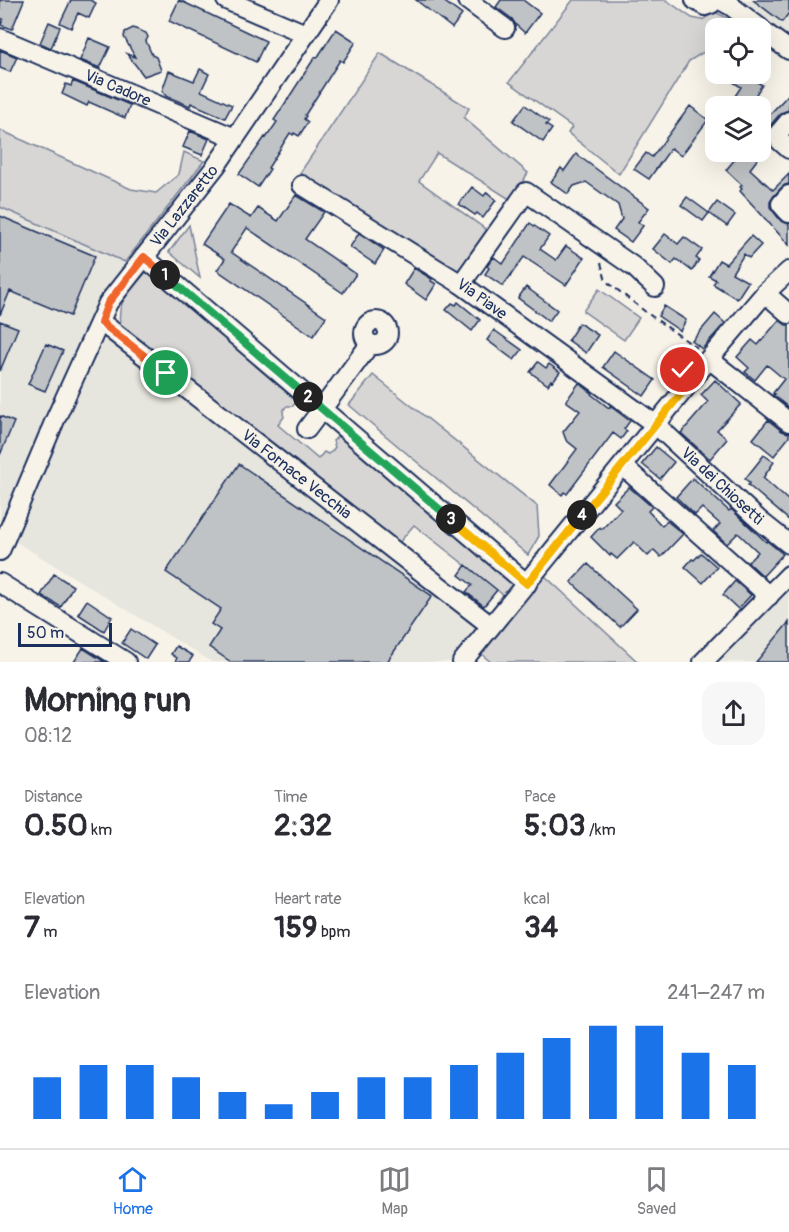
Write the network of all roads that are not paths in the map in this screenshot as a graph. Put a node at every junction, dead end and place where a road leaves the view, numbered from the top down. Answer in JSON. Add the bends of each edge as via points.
{"nodes":[{"id":1,"x":226,"y":0,"type":"edge"},
{"id":2,"x":329,"y":0,"type":"edge"},
{"id":3,"x":467,"y":0,"type":"edge"},
{"id":4,"x":695,"y":0,"type":"edge"},
{"id":5,"x":712,"y":0,"type":"edge"},
{"id":6,"x":720,"y":0,"type":"edge"},
{"id":7,"x":746,"y":18,"type":"edge"},
{"id":8,"x":505,"y":28,"type":"dead end"},
{"id":9,"x":306,"y":34,"type":"junction"},
{"id":10,"x":771,"y":37,"type":"edge"},
{"id":11,"x":0,"y":38,"type":"edge"},
{"id":12,"x":789,"y":50,"type":"edge"},
{"id":13,"x":789,"y":121,"type":"edge"},
{"id":14,"x":235,"y":138,"type":"junction"},
{"id":15,"x":789,"y":149,"type":"edge"},
{"id":16,"x":302,"y":185,"type":"dead end"},
{"id":17,"x":789,"y":195,"type":"edge"},
{"id":18,"x":789,"y":213,"type":"edge"},
{"id":19,"x":144,"y":257,"type":"junction"},
{"id":20,"x":789,"y":271,"type":"edge"},
{"id":21,"x":461,"y":284,"type":"junction"},
{"id":22,"x":655,"y":287,"type":"dead end"},
{"id":23,"x":765,"y":292,"type":"junction"},
{"id":24,"x":789,"y":314,"type":"edge"},
{"id":25,"x":101,"y":322,"type":"junction"},
{"id":26,"x":370,"y":344,"type":"dead end"},
{"id":27,"x":701,"y":357,"type":"junction"},
{"id":28,"x":322,"y":409,"type":"junction"},
{"id":29,"x":789,"y":422,"type":"edge"},
{"id":30,"x":656,"y":425,"type":"junction"},
{"id":31,"x":307,"y":429,"type":"dead end"},
{"id":32,"x":623,"y":466,"type":"junction"},
{"id":33,"x":789,"y":544,"type":"edge"},
{"id":34,"x":0,"y":551,"type":"edge"},
{"id":35,"x":789,"y":575,"type":"edge"},
{"id":36,"x":0,"y":583,"type":"edge"},
{"id":37,"x":527,"y":584,"type":"junction"},
{"id":38,"x":768,"y":596,"type":"junction"},
{"id":39,"x":491,"y":626,"type":"junction"},
{"id":40,"x":126,"y":662,"type":"edge"},
{"id":41,"x":462,"y":662,"type":"edge"},
{"id":42,"x":704,"y":662,"type":"edge"}],
"edges":[{"from":1,"to":9,"type":"street"},
{"from":2,"to":9,"type":"street","name":"Via Lazzaretto"},
{"from":3,"to":8,"type":"street"},
{"from":4,"to":5,"type":"street","via":[[705,6]]},
{"from":6,"to":7,"type":"street"},
{"from":9,"to":14,"type":"street","name":"Via Lazzaretto"},
{"from":10,"to":12,"type":"street"},
{"from":11,"to":14,"type":"street","name":"Via Cadore"},
{"from":13,"to":15,"type":"street","via":[[778,134]]},
{"from":14,"to":19,"type":"street","name":"Via Lazzaretto"},
{"from":16,"to":21,"type":"street","name":"Via Piave"},
{"from":17,"to":18,"type":"street","via":[[781,204]]},
{"from":19,"to":25,"type":"street","name":"Via Lazzaretto","via":[[108,303]]},
{"from":19,"to":28,"type":"street"},
{"from":20,"to":23,"type":"street"},
{"from":21,"to":22,"type":"street","via":[[526,192],[634,267]]},
{"from":21,"to":30,"type":"street","name":"Via Piave"},
{"from":23,"to":24,"type":"street"},
{"from":23,"to":27,"type":"street"},
{"from":25,"to":34,"type":"street","name":"Via Lazzaretto"},
{"from":25,"to":39,"type":"street","name":"Via Fornace Vecchia"},
{"from":26,"to":28,"type":"street"},
{"from":27,"to":29,"type":"street"},
{"from":27,"to":30,"type":"street"},
{"from":28,"to":31,"type":"street"},
{"from":28,"to":37,"type":"street"},
{"from":30,"to":32,"type":"street"},
{"from":30,"to":33,"type":"street","name":"Via dei Chiosetti"},
{"from":32,"to":37,"type":"street"},
{"from":32,"to":38,"type":"street"},
{"from":35,"to":38,"type":"street"},
{"from":36,"to":40,"type":"street"},
{"from":37,"to":39,"type":"street"},
{"from":38,"to":42,"type":"street"},
{"from":39,"to":41,"type":"street"}]}
